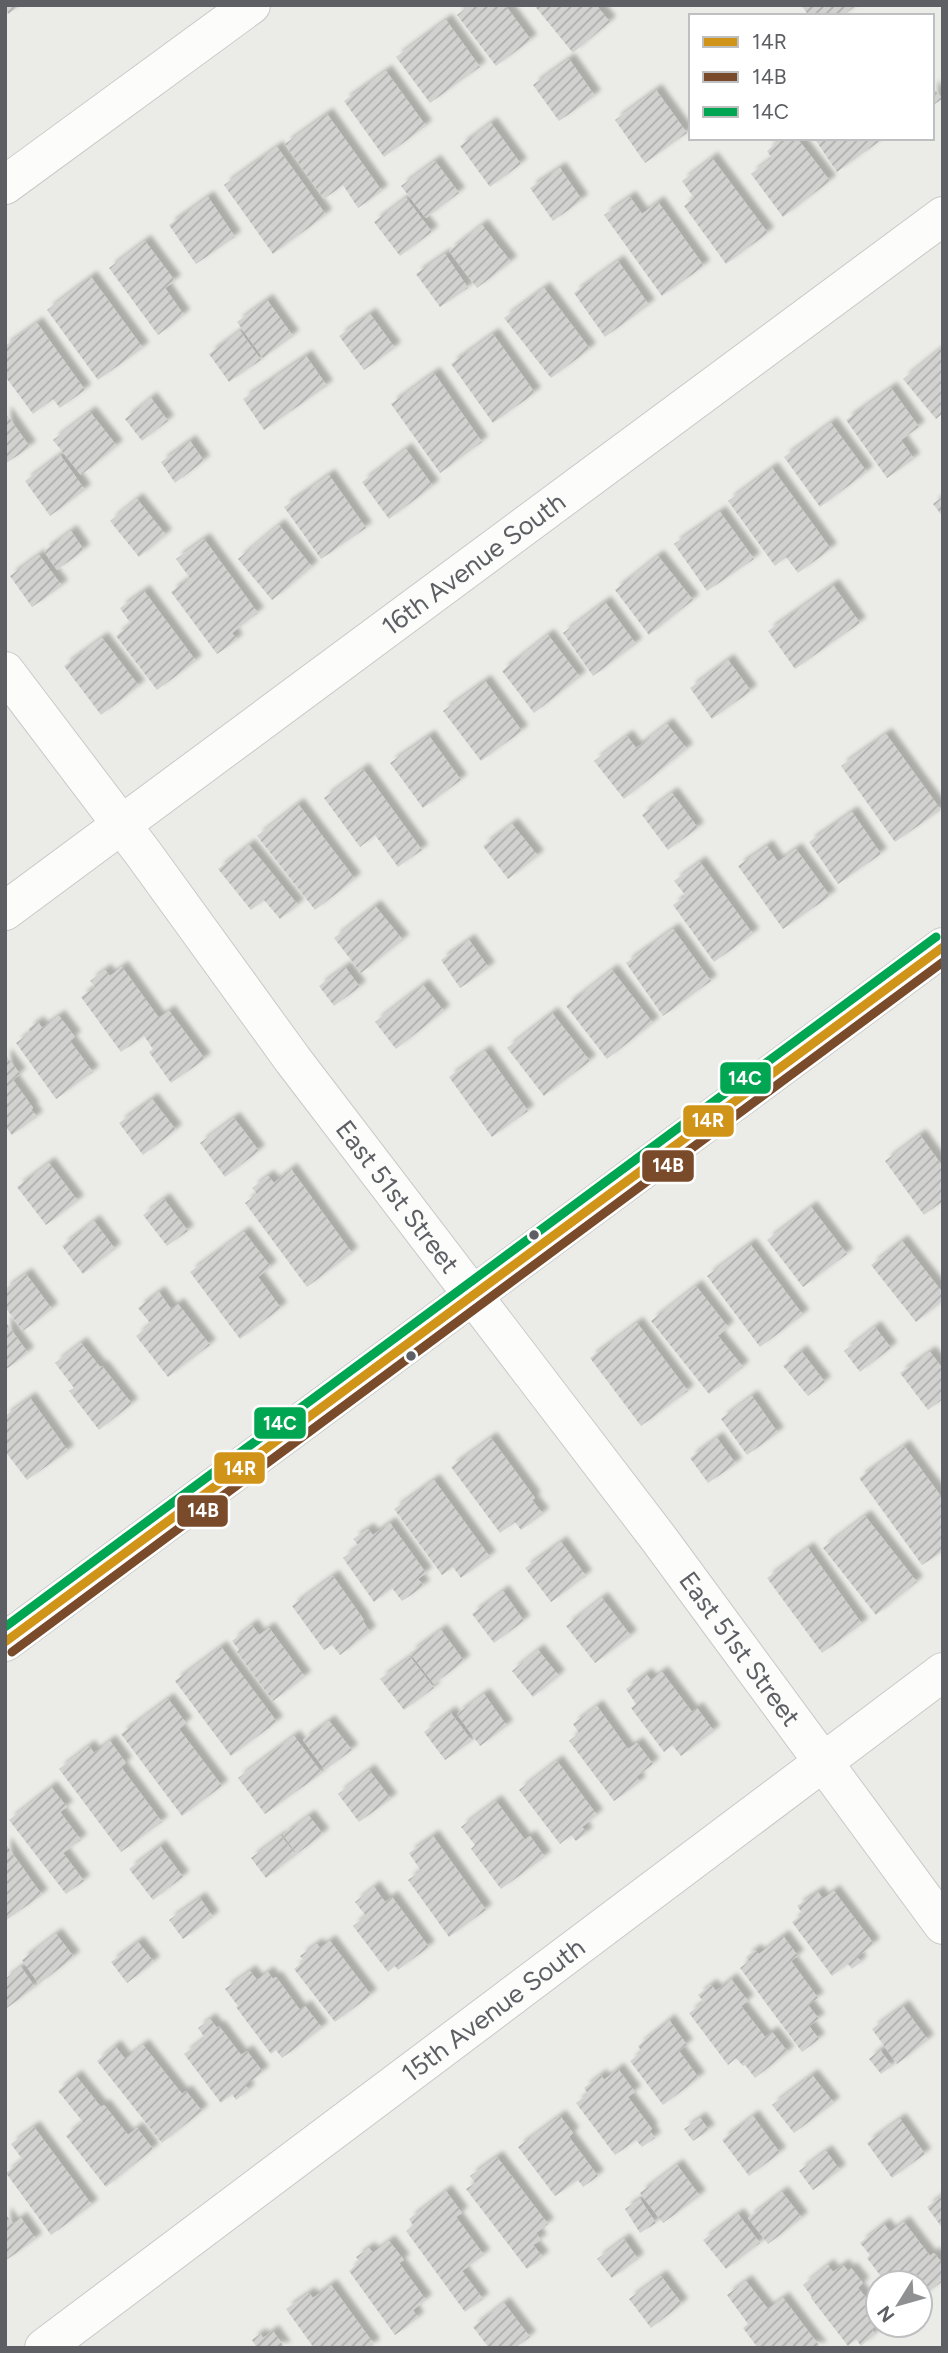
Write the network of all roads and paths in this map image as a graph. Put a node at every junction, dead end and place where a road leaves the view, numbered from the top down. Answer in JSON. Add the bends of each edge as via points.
{"nodes":[{"id":1,"x":251,"y":5,"type":"edge"},
{"id":2,"x":5,"y":185,"type":"edge"},
{"id":3,"x":943,"y":216,"type":"edge"},
{"id":4,"x":5,"y":671,"type":"edge"},
{"id":5,"x":122,"y":825,"type":"junction"},
{"id":6,"x":5,"y":911,"type":"edge"},
{"id":7,"x":943,"y":947,"type":"edge"},
{"id":8,"x":474,"y":1296,"type":"junction"},
{"id":9,"x":5,"y":1642,"type":"edge"},
{"id":10,"x":943,"y":1672,"type":"edge"},
{"id":11,"x":822,"y":1761,"type":"junction"},
{"id":12,"x":943,"y":1925,"type":"edge"},
{"id":13,"x":44,"y":2348,"type":"edge"}],
"edges":[{"from":1,"to":2,"type":"street"},
{"from":3,"to":5,"type":"street","name":"16th Avenue South"},
{"from":4,"to":5,"type":"street","name":"East 51st Street"},
{"from":5,"to":6,"type":"street","name":"16th Avenue South"},
{"from":5,"to":8,"type":"street","name":"East 51st Street","via":[[293,1060]]},
{"from":7,"to":8,"type":"street"},
{"from":8,"to":9,"type":"street"},
{"from":8,"to":11,"type":"street","name":"East 51st Street"},
{"from":10,"to":11,"type":"street","name":"15th Avenue South"},
{"from":11,"to":12,"type":"street","name":"East 51st Street"},
{"from":11,"to":13,"type":"street","name":"15th Avenue South"}]}
